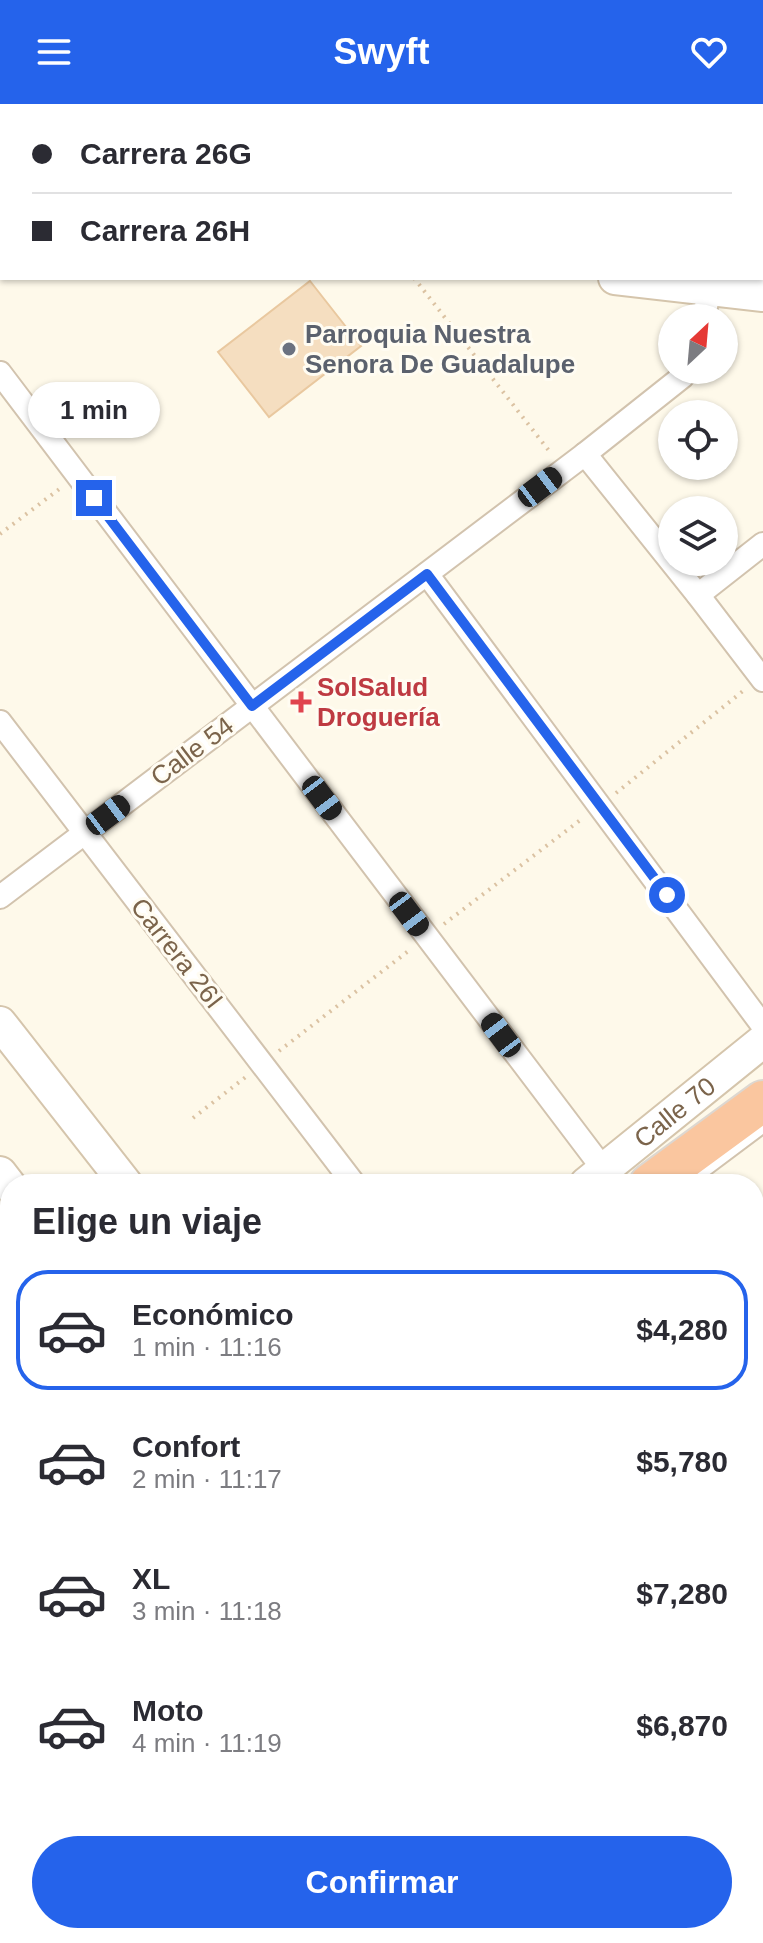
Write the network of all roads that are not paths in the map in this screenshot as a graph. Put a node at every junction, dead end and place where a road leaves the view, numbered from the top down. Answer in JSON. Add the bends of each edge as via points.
{"nodes":[{"id":1,"x":622,"y":280,"type":"edge"},
{"id":2,"x":763,"y":295,"type":"edge"},
{"id":3,"x":706,"y":304,"type":"edge"},
{"id":4,"x":0,"y":373,"type":"edge"},
{"id":5,"x":673,"y":384,"type":"edge"},
{"id":6,"x":585,"y":454,"type":"junction"},
{"id":7,"x":763,"y":544,"type":"edge"},
{"id":8,"x":427,"y":574,"type":"junction"},
{"id":9,"x":698,"y":595,"type":"junction"},
{"id":10,"x":762,"y":679,"type":"edge"},
{"id":11,"x":252,"y":706,"type":"junction"},
{"id":12,"x":0,"y":722,"type":"edge"},
{"id":13,"x":85,"y":833,"type":"junction"},
{"id":14,"x":0,"y":897,"type":"edge"},
{"id":15,"x":0,"y":1023,"type":"edge"},
{"id":16,"x":763,"y":1026,"type":"edge"},
{"id":17,"x":763,"y":1041,"type":"edge"},
{"id":18,"x":763,"y":1101,"type":"edge"},
{"id":19,"x":763,"y":1127,"type":"edge"},
{"id":20,"x":118,"y":1174,"type":"edge"},
{"id":21,"x":346,"y":1174,"type":"edge"},
{"id":22,"x":593,"y":1174,"type":"edge"},
{"id":23,"x":599,"y":1174,"type":"edge"},
{"id":24,"x":664,"y":1174,"type":"edge"},
{"id":25,"x":700,"y":1174,"type":"edge"}],
"edges":[{"from":1,"to":3,"type":"street"},
{"from":2,"to":3,"type":"street"},
{"from":4,"to":11,"type":"street"},
{"from":5,"to":6,"type":"street","name":"Calle 54"},
{"from":6,"to":8,"type":"street","name":"Calle 54"},
{"from":6,"to":9,"type":"street"},
{"from":7,"to":9,"type":"street"},
{"from":8,"to":11,"type":"street","name":"Calle 54"},
{"from":8,"to":16,"type":"street"},
{"from":9,"to":10,"type":"street"},
{"from":11,"to":13,"type":"street","name":"Calle 54"},
{"from":11,"to":22,"type":"street","via":[[426,937]]},
{"from":12,"to":13,"type":"street","name":"Carrera 26I"},
{"from":13,"to":14,"type":"street","name":"Calle 54"},
{"from":13,"to":21,"type":"street","name":"Carrera 26I"},
{"from":15,"to":20,"type":"street"},
{"from":17,"to":23,"type":"street","name":"Calle 70"},
{"from":18,"to":24,"type":"highway"},
{"from":19,"to":25,"type":"lane"}]}
